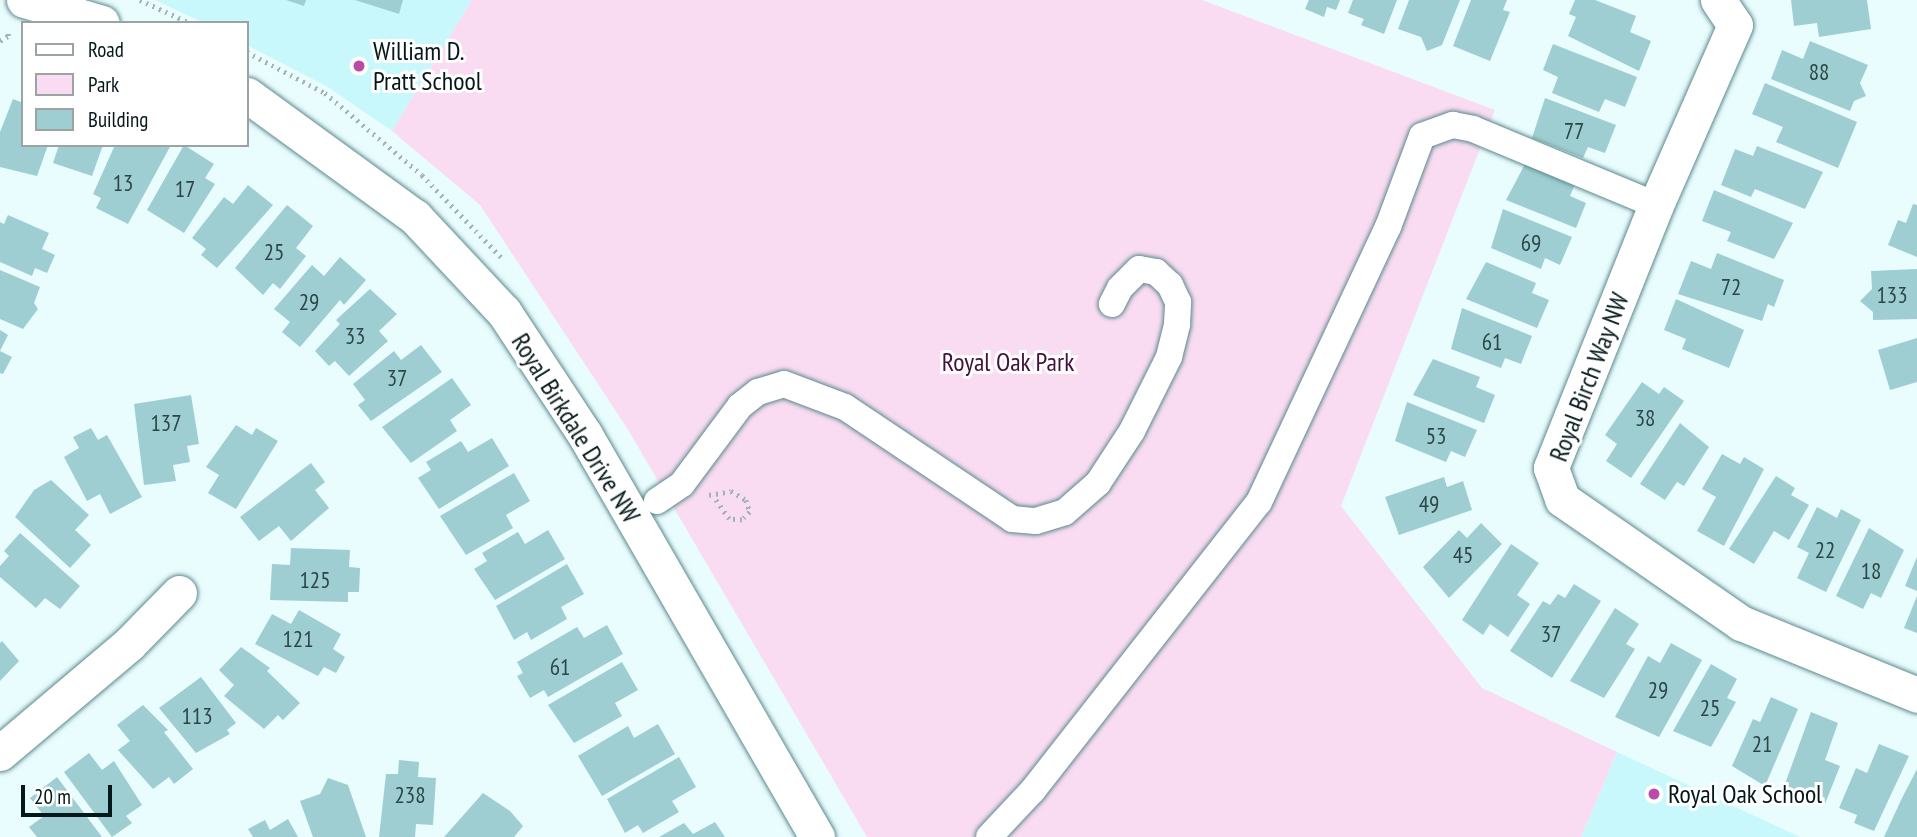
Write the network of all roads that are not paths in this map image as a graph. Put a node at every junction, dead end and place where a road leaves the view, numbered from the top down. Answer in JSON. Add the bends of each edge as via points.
{"nodes":[{"id":1,"x":24,"y":0,"type":"edge"},
{"id":2,"x":1718,"y":0,"type":"edge"},
{"id":3,"x":95,"y":21,"type":"edge"},
{"id":4,"x":248,"y":95,"type":"edge"},
{"id":5,"x":1656,"y":205,"type":"junction"},
{"id":6,"x":1112,"y":304,"type":"dead end"},
{"id":7,"x":657,"y":501,"type":"dead end"},
{"id":8,"x":179,"y":593,"type":"dead end"},
{"id":9,"x":1917,"y":695,"type":"edge"},
{"id":10,"x":0,"y":753,"type":"edge"},
{"id":11,"x":817,"y":837,"type":"edge"},
{"id":12,"x":989,"y":837,"type":"edge"}],
"edges":[{"from":1,"to":3,"type":"street"},
{"from":2,"to":5,"type":"street","name":"Royal Birch Way NW","via":[[1735,25]]},
{"from":4,"to":11,"type":"street","name":"Royal Birkdale Drive NW","via":[[415,216],[504,312],[585,435]]},
{"from":5,"to":9,"type":"street","name":"Royal Birch Way NW","via":[[1551,468],[1562,499],[1741,623]]},
{"from":5,"to":12,"type":"street","via":[[1473,129],[1453,125],[1422,136],[1388,227],[1259,502],[1033,790]]},
{"from":6,"to":7,"type":"street","via":[[1139,269],[1156,272],[1170,285],[1178,302],[1177,324],[1168,357],[1132,430],[1098,482],[1065,512],[1036,521],[1012,519],[845,407],[784,384],[758,392],[740,406],[682,484]]},
{"from":8,"to":10,"type":"street","via":[[131,643]]}]}
